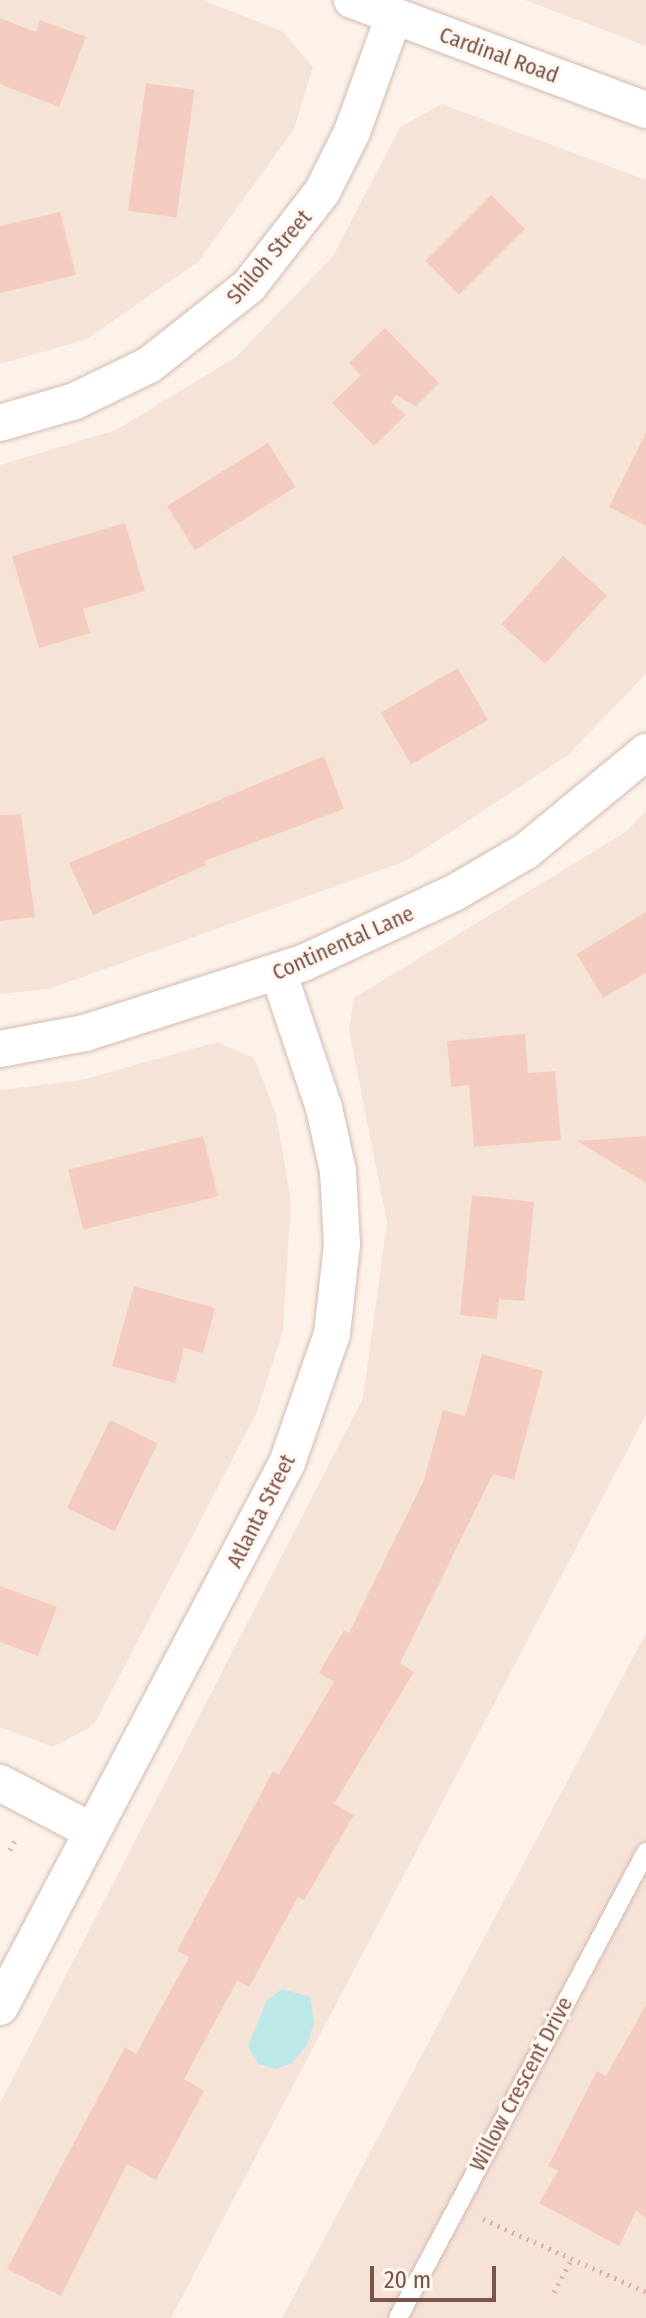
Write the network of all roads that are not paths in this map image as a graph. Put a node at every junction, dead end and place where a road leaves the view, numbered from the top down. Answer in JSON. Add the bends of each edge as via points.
{"nodes":[{"id":1,"x":352,"y":0,"type":"edge"},
{"id":2,"x":394,"y":16,"type":"junction"},
{"id":3,"x":646,"y":110,"type":"edge"},
{"id":4,"x":0,"y":423,"type":"edge"},
{"id":5,"x":646,"y":752,"type":"edge"},
{"id":6,"x":279,"y":974,"type":"junction"},
{"id":7,"x":0,"y":1049,"type":"edge"},
{"id":8,"x":0,"y":1783,"type":"edge"},
{"id":9,"x":92,"y":1831,"type":"junction"},
{"id":10,"x":646,"y":1852,"type":"edge"},
{"id":11,"x":0,"y":2007,"type":"edge"},
{"id":12,"x":398,"y":2318,"type":"edge"}],
"edges":[{"from":1,"to":2,"type":"street","name":"Cardinal Road"},
{"from":2,"to":3,"type":"street","name":"Cardinal Road"},
{"from":2,"to":4,"type":"street","name":"Shiloh Street","via":[[352,132],[322,192],[249,286],[149,365],[75,401]]},
{"from":5,"to":6,"type":"street","name":"Continental Lane","via":[[526,851],[454,893]]},
{"from":6,"to":7,"type":"street","name":"Continental Lane","via":[[85,1033]]},
{"from":6,"to":9,"type":"street","name":"Atlanta Street","via":[[324,1108],[338,1171],[342,1245],[332,1334],[287,1463]]},
{"from":8,"to":9,"type":"street"},
{"from":9,"to":11,"type":"street","name":"Atlanta Street"},
{"from":10,"to":12,"type":"lane","name":"Willow Crescent Drive"}]}
